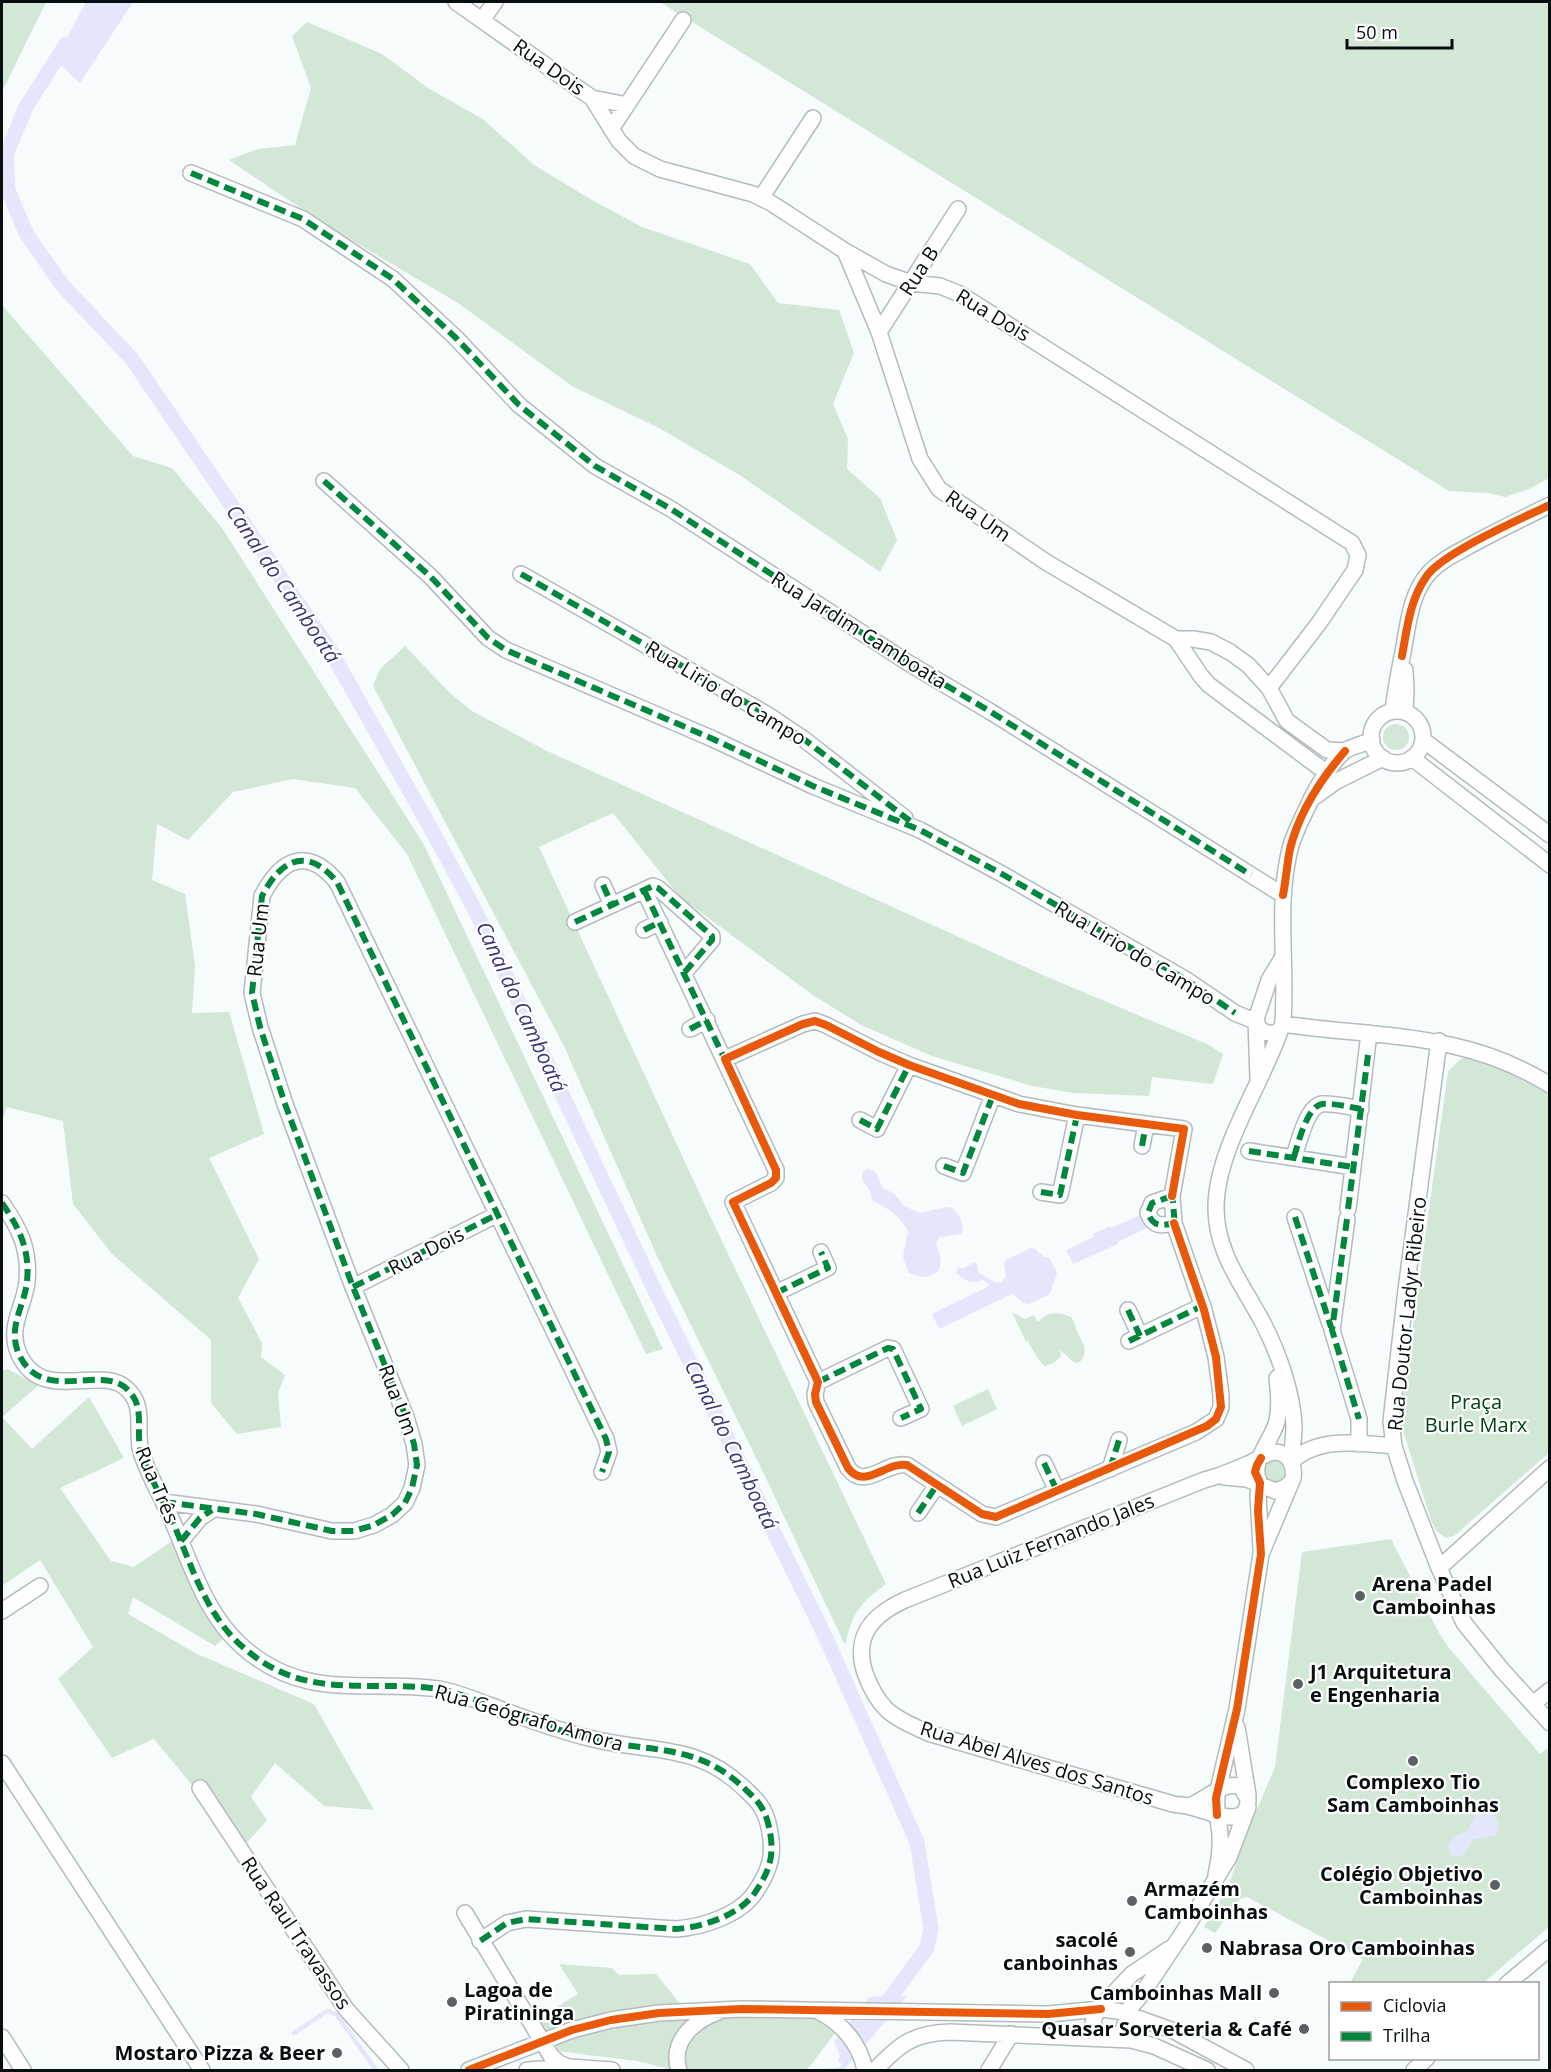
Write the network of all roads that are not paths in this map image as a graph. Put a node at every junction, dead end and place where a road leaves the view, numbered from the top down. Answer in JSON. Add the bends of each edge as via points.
{"nodes":[{"id":1,"x":456,"y":2,"type":"edge"},
{"id":2,"x":495,"y":2,"type":"edge"},
{"id":3,"x":482,"y":20,"type":"junction"},
{"id":4,"x":683,"y":20,"type":"dead end"},
{"id":5,"x":592,"y":98,"type":"junction"},
{"id":6,"x":627,"y":105,"type":"junction"},
{"id":7,"x":813,"y":118,"type":"dead end"},
{"id":8,"x":611,"y":129,"type":"junction"},
{"id":9,"x":191,"y":173,"type":"dead end"},
{"id":10,"x":761,"y":198,"type":"junction"},
{"id":11,"x":958,"y":209,"type":"dead end"},
{"id":12,"x":845,"y":251,"type":"junction"},
{"id":13,"x":911,"y":283,"type":"junction"},
{"id":14,"x":879,"y":332,"type":"junction"},
{"id":15,"x":324,"y":481,"type":"dead end"},
{"id":16,"x":1550,"y":505,"type":"edge"},
{"id":17,"x":521,"y":574,"type":"dead end"},
{"id":18,"x":1176,"y":639,"type":"junction"},
{"id":19,"x":1269,"y":688,"type":"junction"},
{"id":20,"x":1399,"y":712,"type":"junction"},
{"id":21,"x":1372,"y":740,"type":"junction"},
{"id":22,"x":1423,"y":740,"type":"junction"},
{"id":23,"x":1345,"y":751,"type":"junction"},
{"id":24,"x":1383,"y":758,"type":"junction"},
{"id":25,"x":1412,"y":759,"type":"junction"},
{"id":26,"x":1327,"y":773,"type":"junction"},
{"id":27,"x":1311,"y":799,"type":"junction"},
{"id":28,"x":920,"y":830,"type":"junction"},
{"id":29,"x":1548,"y":831,"type":"edge"},
{"id":30,"x":1530,"y":850,"type":"junction"},
{"id":31,"x":1550,"y":865,"type":"edge"},
{"id":32,"x":603,"y":885,"type":"dead end"},
{"id":33,"x":644,"y":890,"type":"junction"},
{"id":34,"x":1283,"y":895,"type":"junction"},
{"id":35,"x":612,"y":905,"type":"junction"},
{"id":36,"x":575,"y":922,"type":"dead end"},
{"id":37,"x":660,"y":922,"type":"junction"},
{"id":38,"x":644,"y":930,"type":"dead end"},
{"id":39,"x":1283,"y":957,"type":"junction"},
{"id":40,"x":684,"y":973,"type":"junction"},
{"id":41,"x":1258,"y":1019,"type":"junction"},
{"id":42,"x":707,"y":1020,"type":"junction"},
{"id":43,"x":1282,"y":1023,"type":"junction"},
{"id":44,"x":690,"y":1029,"type":"dead end"},
{"id":45,"x":1369,"y":1033,"type":"junction"},
{"id":46,"x":1439,"y":1041,"type":"junction"},
{"id":47,"x":725,"y":1059,"type":"junction"},
{"id":48,"x":909,"y":1065,"type":"junction"},
{"id":49,"x":1258,"y":1079,"type":"junction"},
{"id":50,"x":1550,"y":1085,"type":"edge"},
{"id":51,"x":993,"y":1095,"type":"junction"},
{"id":52,"x":1361,"y":1109,"type":"junction"},
{"id":53,"x":1077,"y":1115,"type":"junction"},
{"id":54,"x":860,"y":1120,"type":"dead end"},
{"id":55,"x":1146,"y":1124,"type":"junction"},
{"id":56,"x":1142,"y":1146,"type":"dead end"},
{"id":57,"x":1249,"y":1151,"type":"dead end"},
{"id":58,"x":1294,"y":1157,"type":"junction"},
{"id":59,"x":944,"y":1166,"type":"dead end"},
{"id":60,"x":1353,"y":1167,"type":"junction"},
{"id":61,"x":1041,"y":1192,"type":"dead end"},
{"id":62,"x":1172,"y":1196,"type":"junction"},
{"id":63,"x":2,"y":1203,"type":"edge"},
{"id":64,"x":498,"y":1214,"type":"junction"},
{"id":65,"x":1294,"y":1217,"type":"dead end"},
{"id":66,"x":1174,"y":1223,"type":"junction"},
{"id":67,"x":821,"y":1252,"type":"dead end"},
{"id":68,"x":353,"y":1287,"type":"junction"},
{"id":69,"x":776,"y":1293,"type":"junction"},
{"id":70,"x":1202,"y":1306,"type":"junction"},
{"id":71,"x":1128,"y":1310,"type":"dead end"},
{"id":72,"x":1332,"y":1330,"type":"junction"},
{"id":73,"x":1276,"y":1355,"type":"junction"},
{"id":74,"x":818,"y":1382,"type":"junction"},
{"id":75,"x":901,"y":1418,"type":"dead end"},
{"id":76,"x":1119,"y":1440,"type":"dead end"},
{"id":77,"x":1359,"y":1444,"type":"junction"},
{"id":78,"x":1394,"y":1446,"type":"junction"},
{"id":79,"x":1261,"y":1458,"type":"junction"},
{"id":80,"x":1291,"y":1462,"type":"junction"},
{"id":81,"x":1044,"y":1463,"type":"dead end"},
{"id":82,"x":1110,"y":1468,"type":"junction"},
{"id":83,"x":1550,"y":1468,"type":"edge"},
{"id":84,"x":602,"y":1472,"type":"dead end"},
{"id":85,"x":1216,"y":1477,"type":"junction"},
{"id":86,"x":1260,"y":1483,"type":"junction"},
{"id":87,"x":1290,"y":1483,"type":"junction"},
{"id":88,"x":937,"y":1485,"type":"junction"},
{"id":89,"x":1057,"y":1491,"type":"junction"},
{"id":90,"x":164,"y":1502,"type":"junction"},
{"id":91,"x":212,"y":1510,"type":"junction"},
{"id":92,"x":918,"y":1513,"type":"dead end"},
{"id":93,"x":181,"y":1541,"type":"junction"},
{"id":94,"x":1261,"y":1554,"type":"junction"},
{"id":95,"x":1439,"y":1568,"type":"junction"},
{"id":96,"x":40,"y":1586,"type":"dead end"},
{"id":97,"x":2,"y":1611,"type":"edge"},
{"id":98,"x":861,"y":1647,"type":"joint"},
{"id":99,"x":1550,"y":1690,"type":"edge"},
{"id":100,"x":1533,"y":1704,"type":"junction"},
{"id":101,"x":1237,"y":1709,"type":"junction"},
{"id":102,"x":1550,"y":1723,"type":"edge"},
{"id":103,"x":2,"y":1763,"type":"edge"},
{"id":104,"x":200,"y":1788,"type":"dead end"},
{"id":105,"x":1218,"y":1790,"type":"junction"},
{"id":106,"x":1248,"y":1801,"type":"junction"},
{"id":107,"x":1189,"y":1806,"type":"junction"},
{"id":108,"x":1217,"y":1815,"type":"junction"},
{"id":109,"x":1216,"y":1875,"type":"junction"},
{"id":110,"x":465,"y":1913,"type":"dead end"},
{"id":111,"x":480,"y":1941,"type":"junction"},
{"id":112,"x":1172,"y":1947,"type":"junction"},
{"id":113,"x":1548,"y":1952,"type":"edge"},
{"id":114,"x":1507,"y":1982,"type":"edge"},
{"id":115,"x":1101,"y":2009,"type":"junction"},
{"id":116,"x":724,"y":2010,"type":"junction"},
{"id":117,"x":818,"y":2011,"type":"junction"},
{"id":118,"x":1127,"y":2014,"type":"junction"},
{"id":119,"x":1011,"y":2034,"type":"junction"},
{"id":120,"x":2,"y":2037,"type":"edge"},
{"id":121,"x":1106,"y":2038,"type":"junction"},
{"id":122,"x":541,"y":2041,"type":"junction"},
{"id":123,"x":569,"y":2067,"type":"junction"},
{"id":124,"x":868,"y":2069,"type":"edge"},
{"id":125,"x":23,"y":2070,"type":"edge"},
{"id":126,"x":202,"y":2070,"type":"edge"},
{"id":127,"x":401,"y":2070,"type":"edge"},
{"id":128,"x":469,"y":2070,"type":"edge"},
{"id":129,"x":527,"y":2070,"type":"edge"},
{"id":130,"x":612,"y":2070,"type":"edge"},
{"id":131,"x":679,"y":2070,"type":"edge"},
{"id":132,"x":989,"y":2070,"type":"edge"},
{"id":133,"x":1207,"y":2070,"type":"edge"},
{"id":134,"x":1246,"y":2070,"type":"edge"}],
"edges":[{"from":1,"to":3,"type":"street","name":"Rua Dois"},
{"from":2,"to":3,"type":"street"},
{"from":3,"to":5,"type":"street","name":"Rua Dois"},
{"from":4,"to":6,"type":"street"},
{"from":5,"to":6,"type":"street"},
{"from":5,"to":8,"type":"street","name":"Rua Dois"},
{"from":6,"to":8,"type":"street"},
{"from":7,"to":10,"type":"street"},
{"from":8,"to":10,"type":"street","name":"Rua Dois","via":[[634,156],[660,169]]},
{"from":9,"to":34,"type":"street","name":"Rua Jardim Camboata","via":[[303,219],[393,279],[519,405],[595,466],[671,509],[892,653]]},
{"from":10,"to":12,"type":"street","name":"Rua Dois"},
{"from":11,"to":13,"type":"street","name":"Rua B"},
{"from":12,"to":13,"type":"street","name":"Rua Dois"},
{"from":12,"to":14,"type":"street","name":"Rua Um"},
{"from":13,"to":14,"type":"street","name":"Rua B"},
{"from":13,"to":19,"type":"street","name":"Rua Dois","via":[[940,286],[970,300],[1352,543],[1358,555],[1354,570]]},
{"from":14,"to":18,"type":"street","name":"Rua Um","via":[[920,459],[939,489],[1046,562]]},
{"from":15,"to":28,"type":"street","name":"Rua Lirio do Campo","via":[[431,577],[488,638],[506,650]]},
{"from":16,"to":20,"type":"street","via":[[1454,555],[1428,574],[1416,594],[1409,618],[1402,656],[1406,690]]},
{"from":17,"to":28,"type":"street","name":"Rua Lirio do Campo","via":[[768,715]]},
{"from":18,"to":19,"type":"street","name":"Rua Um","via":[[1220,646],[1248,665]]},
{"from":18,"to":26,"type":"street","name":"Rua Um","via":[[1209,685]]},
{"from":19,"to":23,"type":"street","name":"Rua Um","via":[[1287,721],[1327,750]]},
{"from":20,"to":21,"type":"street","via":[[1379,718]]},
{"from":20,"to":22,"type":"street","via":[[1417,720]]},
{"from":21,"to":23,"type":"street"},
{"from":21,"to":24,"type":"street","via":[[1375,751]]},
{"from":22,"to":25,"type":"street"},
{"from":22,"to":29,"type":"street"},
{"from":23,"to":26,"type":"street"},
{"from":24,"to":25,"type":"street","via":[[1397,763]]},
{"from":24,"to":27,"type":"street"},
{"from":25,"to":30,"type":"street"},
{"from":26,"to":27,"type":"street"},
{"from":27,"to":34,"type":"street","via":[[1290,849]]},
{"from":28,"to":41,"type":"street","name":"Rua Lirio do Campo","via":[[1185,979],[1235,1013]]},
{"from":29,"to":30,"type":"street"},
{"from":30,"to":31,"type":"street"},
{"from":32,"to":35,"type":"street"},
{"from":33,"to":35,"type":"street"},
{"from":33,"to":37,"type":"street"},
{"from":33,"to":40,"type":"street","via":[[658,888],[712,936]]},
{"from":34,"to":39,"type":"street"},
{"from":35,"to":36,"type":"street"},
{"from":37,"to":38,"type":"street"},
{"from":37,"to":40,"type":"street"},
{"from":39,"to":41,"type":"street","via":[[1269,980]]},
{"from":39,"to":43,"type":"street"},
{"from":40,"to":42,"type":"street"},
{"from":41,"to":43,"type":"street","via":[[1262,1031],[1270,1034]]},
{"from":41,"to":43,"type":"street","via":[[1264,1008],[1274,1007]]},
{"from":41,"to":49,"type":"street"},
{"from":42,"to":44,"type":"street"},
{"from":42,"to":47,"type":"street"},
{"from":43,"to":45,"type":"street"},
{"from":43,"to":49,"type":"street","via":[[1276,1045]]},
{"from":45,"to":46,"type":"street"},
{"from":45,"to":52,"type":"street"},
{"from":46,"to":50,"type":"street","via":[[1504,1060]]},
{"from":46,"to":78,"type":"street","name":"Rua Doutor Ladyr Ribeiro","via":[[1391,1421]]},
{"from":47,"to":48,"type":"street","via":[[815,1021]]},
{"from":47,"to":69,"type":"street","via":[[748,1126],[776,1170],[771,1183],[733,1202]]},
{"from":48,"to":51,"type":"street"},
{"from":48,"to":54,"type":"street","via":[[877,1129]]},
{"from":49,"to":73,"type":"street","via":[[1218,1183],[1217,1230],[1230,1267]]},
{"from":51,"to":53,"type":"street"},
{"from":51,"to":59,"type":"street","via":[[963,1173]]},
{"from":52,"to":58,"type":"street","via":[[1322,1104],[1316,1107]]},
{"from":52,"to":60,"type":"street"},
{"from":53,"to":55,"type":"street"},
{"from":53,"to":61,"type":"street","via":[[1060,1195]]},
{"from":55,"to":56,"type":"street"},
{"from":55,"to":62,"type":"street","via":[[1184,1128]]},
{"from":57,"to":58,"type":"street"},
{"from":58,"to":60,"type":"street"},
{"from":60,"to":72,"type":"street"},
{"from":62,"to":66,"type":"street"},
{"from":62,"to":66,"type":"street","via":[[1152,1203],[1148,1213],[1151,1221],[1161,1226]]},
{"from":63,"to":90,"type":"street","name":"Rua Três","via":[[20,1231],[26,1257],[27,1284],[13,1337],[19,1355],[29,1369],[43,1378],[109,1380],[126,1386],[136,1400],[140,1416],[138,1438],[143,1457]]},
{"from":64,"to":68,"type":"street","name":"Rua Dois"},
{"from":64,"to":68,"type":"street","name":"Rua Um","via":[[337,882],[326,869],[307,860],[290,862],[278,870],[262,896],[252,993],[285,1104]]},
{"from":64,"to":84,"type":"street","name":"Rua Um","via":[[606,1439],[609,1452]]},
{"from":65,"to":72,"type":"street"},
{"from":66,"to":70,"type":"street"},
{"from":67,"to":69,"type":"street","via":[[828,1268]]},
{"from":68,"to":91,"type":"street","name":"Rua Um","via":[[414,1444],[417,1465],[405,1503],[374,1525],[332,1531],[256,1514]]},
{"from":69,"to":74,"type":"street"},
{"from":70,"to":71,"type":"street","via":[[1134,1338]]},
{"from":70,"to":82,"type":"street","via":[[1216,1357],[1221,1395],[1215,1419],[1196,1432]]},
{"from":72,"to":77,"type":"street","via":[[1359,1419]]},
{"from":73,"to":79,"type":"street","via":[[1278,1413]]},
{"from":73,"to":80,"type":"street","via":[[1291,1405]]},
{"from":74,"to":75,"type":"street","via":[[892,1349],[921,1408]]},
{"from":74,"to":88,"type":"street","via":[[816,1402],[855,1475],[868,1478],[901,1464]]},
{"from":76,"to":82,"type":"street"},
{"from":77,"to":78,"type":"street"},
{"from":77,"to":80,"type":"street","via":[[1311,1448]]},
{"from":78,"to":95,"type":"street","name":"Rua Doutor Ladyr Ribeiro"},
{"from":79,"to":80,"type":"street","via":[[1277,1452]]},
{"from":79,"to":85,"type":"street","name":"Rua Luiz Fernando Jales"},
{"from":79,"to":86,"type":"street","via":[[1256,1468]]},
{"from":80,"to":87,"type":"street","via":[[1294,1473]]},
{"from":81,"to":89,"type":"street"},
{"from":82,"to":89,"type":"street"},
{"from":83,"to":95,"type":"street"},
{"from":85,"to":86,"type":"street"},
{"from":85,"to":98,"type":"street","name":"Rua Luiz Fernando Jales","via":[[888,1608],[864,1633]]},
{"from":86,"to":87,"type":"street","via":[[1275,1491]]},
{"from":86,"to":94,"type":"street"},
{"from":87,"to":94,"type":"street"},
{"from":88,"to":89,"type":"street","via":[[982,1514],[996,1517]]},
{"from":88,"to":92,"type":"street"},
{"from":90,"to":91,"type":"street","name":"Rua Um"},
{"from":90,"to":93,"type":"street","name":"Rua Três"},
{"from":91,"to":93,"type":"street"},
{"from":93,"to":111,"type":"street","name":"Rua Geógrafo Amora","via":[[199,1589],[231,1636],[247,1651],[288,1676],[352,1687],[439,1689],[589,1739],[697,1757],[722,1768],[764,1808],[773,1840],[769,1870],[753,1896],[714,1921],[698,1928],[676,1929],[526,1919],[507,1923]]},
{"from":94,"to":101,"type":"street"},
{"from":95,"to":100,"type":"street","name":"Rua Doutor Ladyr Ribeiro","via":[[1464,1623]]},
{"from":96,"to":97,"type":"street"},
{"from":98,"to":107,"type":"street","name":"Rua Abel Alves dos Santos","via":[[863,1666],[875,1694],[886,1709],[904,1722]]},
{"from":99,"to":100,"type":"street"},
{"from":100,"to":102,"type":"street","name":"Rua Doutor Ladyr Ribeiro"},
{"from":101,"to":105,"type":"street"},
{"from":101,"to":106,"type":"street","via":[[1237,1735]]},
{"from":103,"to":126,"type":"street"},
{"from":104,"to":127,"type":"street","name":"Rua Raul Travassos","via":[[346,2009]]},
{"from":105,"to":106,"type":"street","via":[[1236,1785],[1244,1790]]},
{"from":105,"to":107,"type":"street"},
{"from":105,"to":108,"type":"street"},
{"from":106,"to":108,"type":"street","via":[[1239,1816]]},
{"from":106,"to":109,"type":"street","via":[[1229,1857]]},
{"from":107,"to":108,"type":"street","name":"Rua Abel Alves dos Santos"},
{"from":108,"to":109,"type":"street","via":[[1220,1851]]},
{"from":109,"to":112,"type":"street"},
{"from":110,"to":111,"type":"street"},
{"from":111,"to":122,"type":"street"},
{"from":112,"to":115,"type":"street","via":[[1132,1974]]},
{"from":112,"to":118,"type":"street"},
{"from":113,"to":114,"type":"street"},
{"from":115,"to":117,"type":"street","via":[[1048,2014]]},
{"from":115,"to":118,"type":"street"},
{"from":115,"to":121,"type":"street","via":[[1093,2023],[1096,2032]]},
{"from":116,"to":117,"type":"street"},
{"from":116,"to":122,"type":"street","via":[[637,2016],[583,2026]]},
{"from":116,"to":131,"type":"street","via":[[692,2025],[678,2050]]},
{"from":117,"to":124,"type":"street","via":[[840,2025]]},
{"from":118,"to":121,"type":"street","via":[[1123,2031]]},
{"from":118,"to":134,"type":"street","via":[[1174,2031]]},
{"from":119,"to":121,"type":"street"},
{"from":119,"to":124,"type":"street","via":[[923,2034]]},
{"from":119,"to":132,"type":"street"},
{"from":120,"to":125,"type":"street"},
{"from":121,"to":133,"type":"street","via":[[1154,2046]]},
{"from":122,"to":123,"type":"street","via":[[551,2056]]},
{"from":122,"to":128,"type":"street"},
{"from":123,"to":129,"type":"street"},
{"from":123,"to":130,"type":"street"}]}
